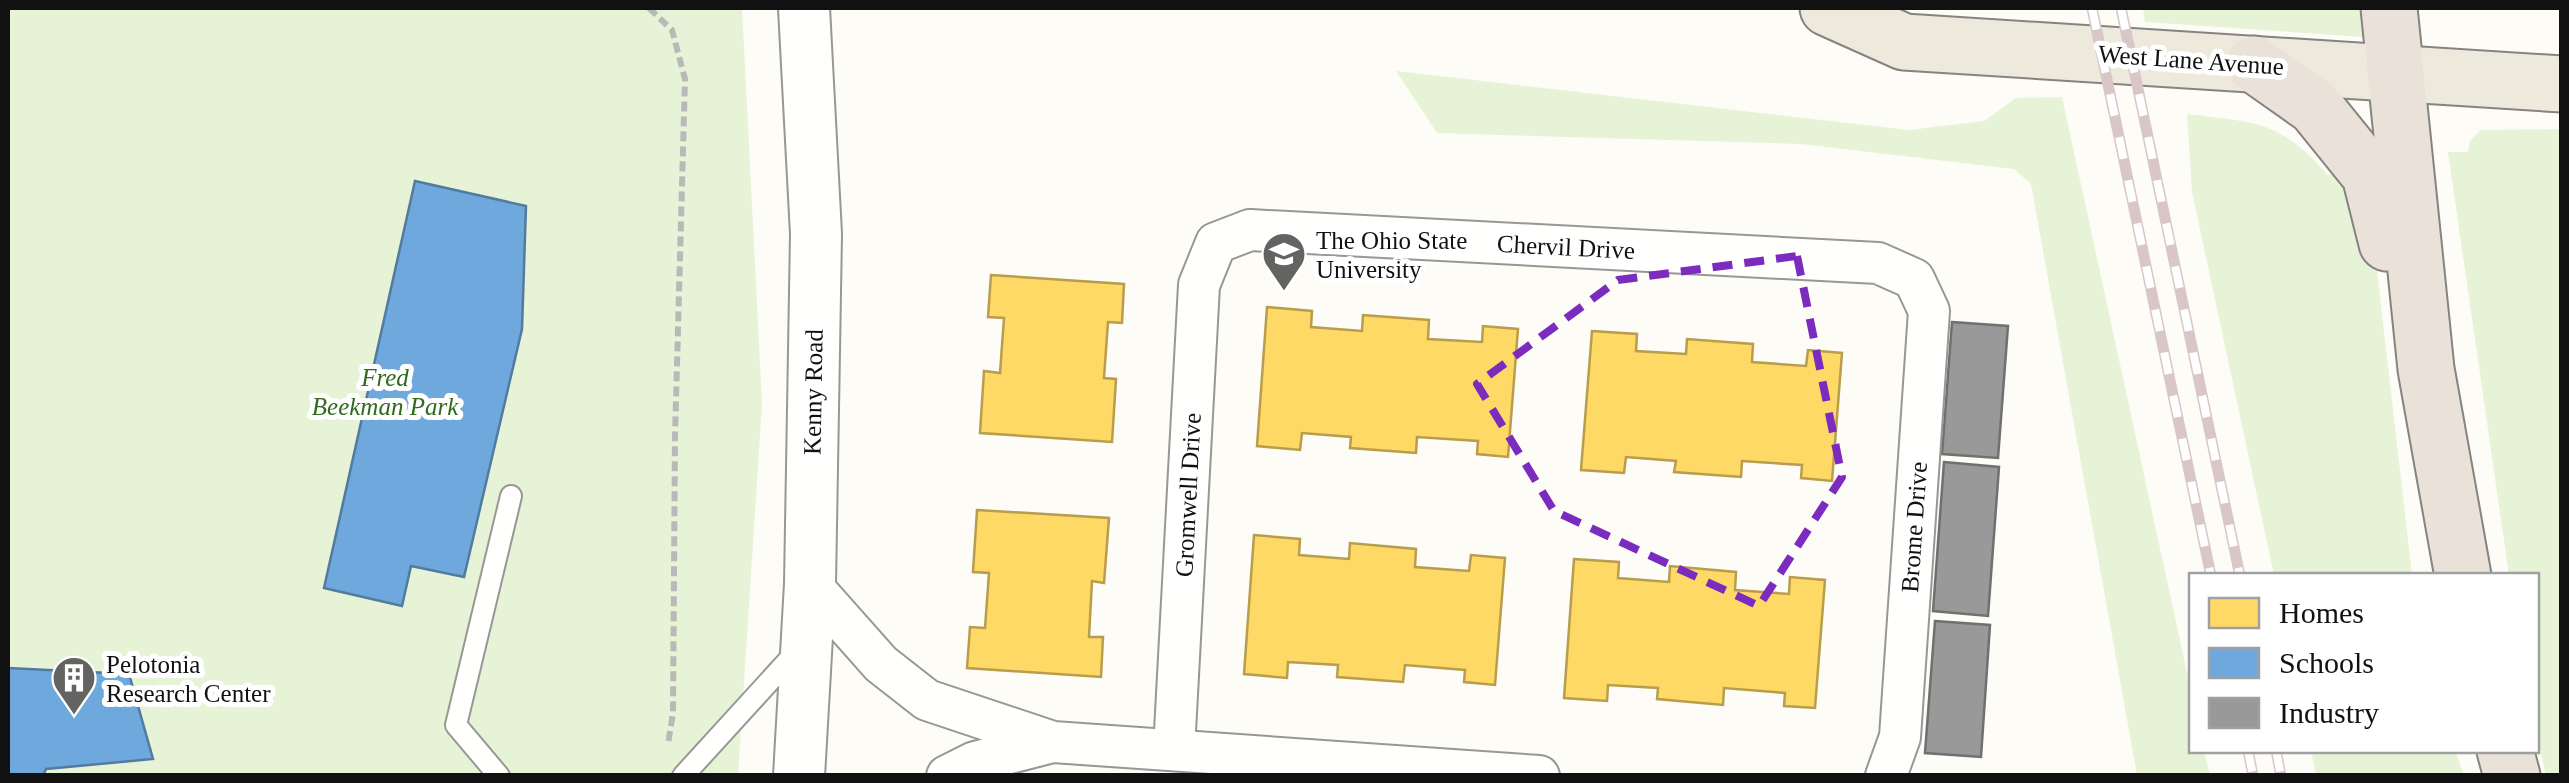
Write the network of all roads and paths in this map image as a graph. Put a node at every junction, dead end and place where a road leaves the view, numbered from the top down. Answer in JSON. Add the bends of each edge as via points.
{"nodes":[{"id":1,"x":649,"y":8,"type":"edge"},
{"id":2,"x":804,"y":8,"type":"edge"},
{"id":3,"x":1828,"y":8,"type":"edge"},
{"id":4,"x":2389,"y":8,"type":"edge"},
{"id":5,"x":2254,"y":64,"type":"junction"},
{"id":6,"x":2396,"y":72,"type":"junction"},
{"id":7,"x":2562,"y":84,"type":"edge"},
{"id":8,"x":1216,"y":243,"type":"joint"},
{"id":9,"x":1914,"y":279,"type":"joint"},
{"id":10,"x":2426,"y":369,"type":"junction"},
{"id":11,"x":511,"y":496,"type":"dead end"},
{"id":12,"x":2462,"y":573,"type":"edge"},
{"id":13,"x":810,"y":584,"type":"junction"},
{"id":14,"x":808,"y":639,"type":"junction"},
{"id":15,"x":1053,"y":742,"type":"junction"},
{"id":16,"x":1174,"y":750,"type":"junction"},
{"id":17,"x":665,"y":759,"type":"dead end"},
{"id":18,"x":499,"y":776,"type":"edge"},
{"id":19,"x":683,"y":776,"type":"edge"},
{"id":20,"x":800,"y":776,"type":"edge"},
{"id":21,"x":947,"y":776,"type":"edge"},
{"id":22,"x":1539,"y":776,"type":"edge"},
{"id":23,"x":1886,"y":776,"type":"edge"}],
"edges":[{"from":1,"to":17,"type":"path","via":[[672,30],[685,79],[674,713]]},
{"from":2,"to":13,"type":"street","name":"Kenny Road","via":[[816,234]]},
{"from":3,"to":5,"type":"main road","name":"West Lane Avenue","via":[[1904,42]]},
{"from":4,"to":6,"type":"highway"},
{"from":5,"to":6,"type":"main road","name":"West Lane Avenue"},
{"from":5,"to":10,"type":"highway","via":[[2315,107],[2370,174]]},
{"from":6,"to":7,"type":"main road","name":"West Lane Avenue"},
{"from":6,"to":10,"type":"highway"},
{"from":8,"to":9,"type":"street","name":"Chervil Drive","via":[[1250,230],[1878,263]]},
{"from":8,"to":16,"type":"street","name":"Gromwell Drive","via":[[1199,285]]},
{"from":9,"to":23,"type":"street","name":"Brome Drive","via":[[1929,311],[1900,737]]},
{"from":10,"to":12,"type":"highway"},
{"from":11,"to":18,"type":"lane","via":[[456,724]]},
{"from":13,"to":14,"type":"street","name":"Kenny Road"},
{"from":13,"to":15,"type":"street","via":[[882,664],[927,700]]},
{"from":14,"to":19,"type":"lane"},
{"from":14,"to":20,"type":"street","name":"Kenny Road"},
{"from":15,"to":16,"type":"street"},
{"from":15,"to":21,"type":"street"},
{"from":16,"to":22,"type":"street"}]}
